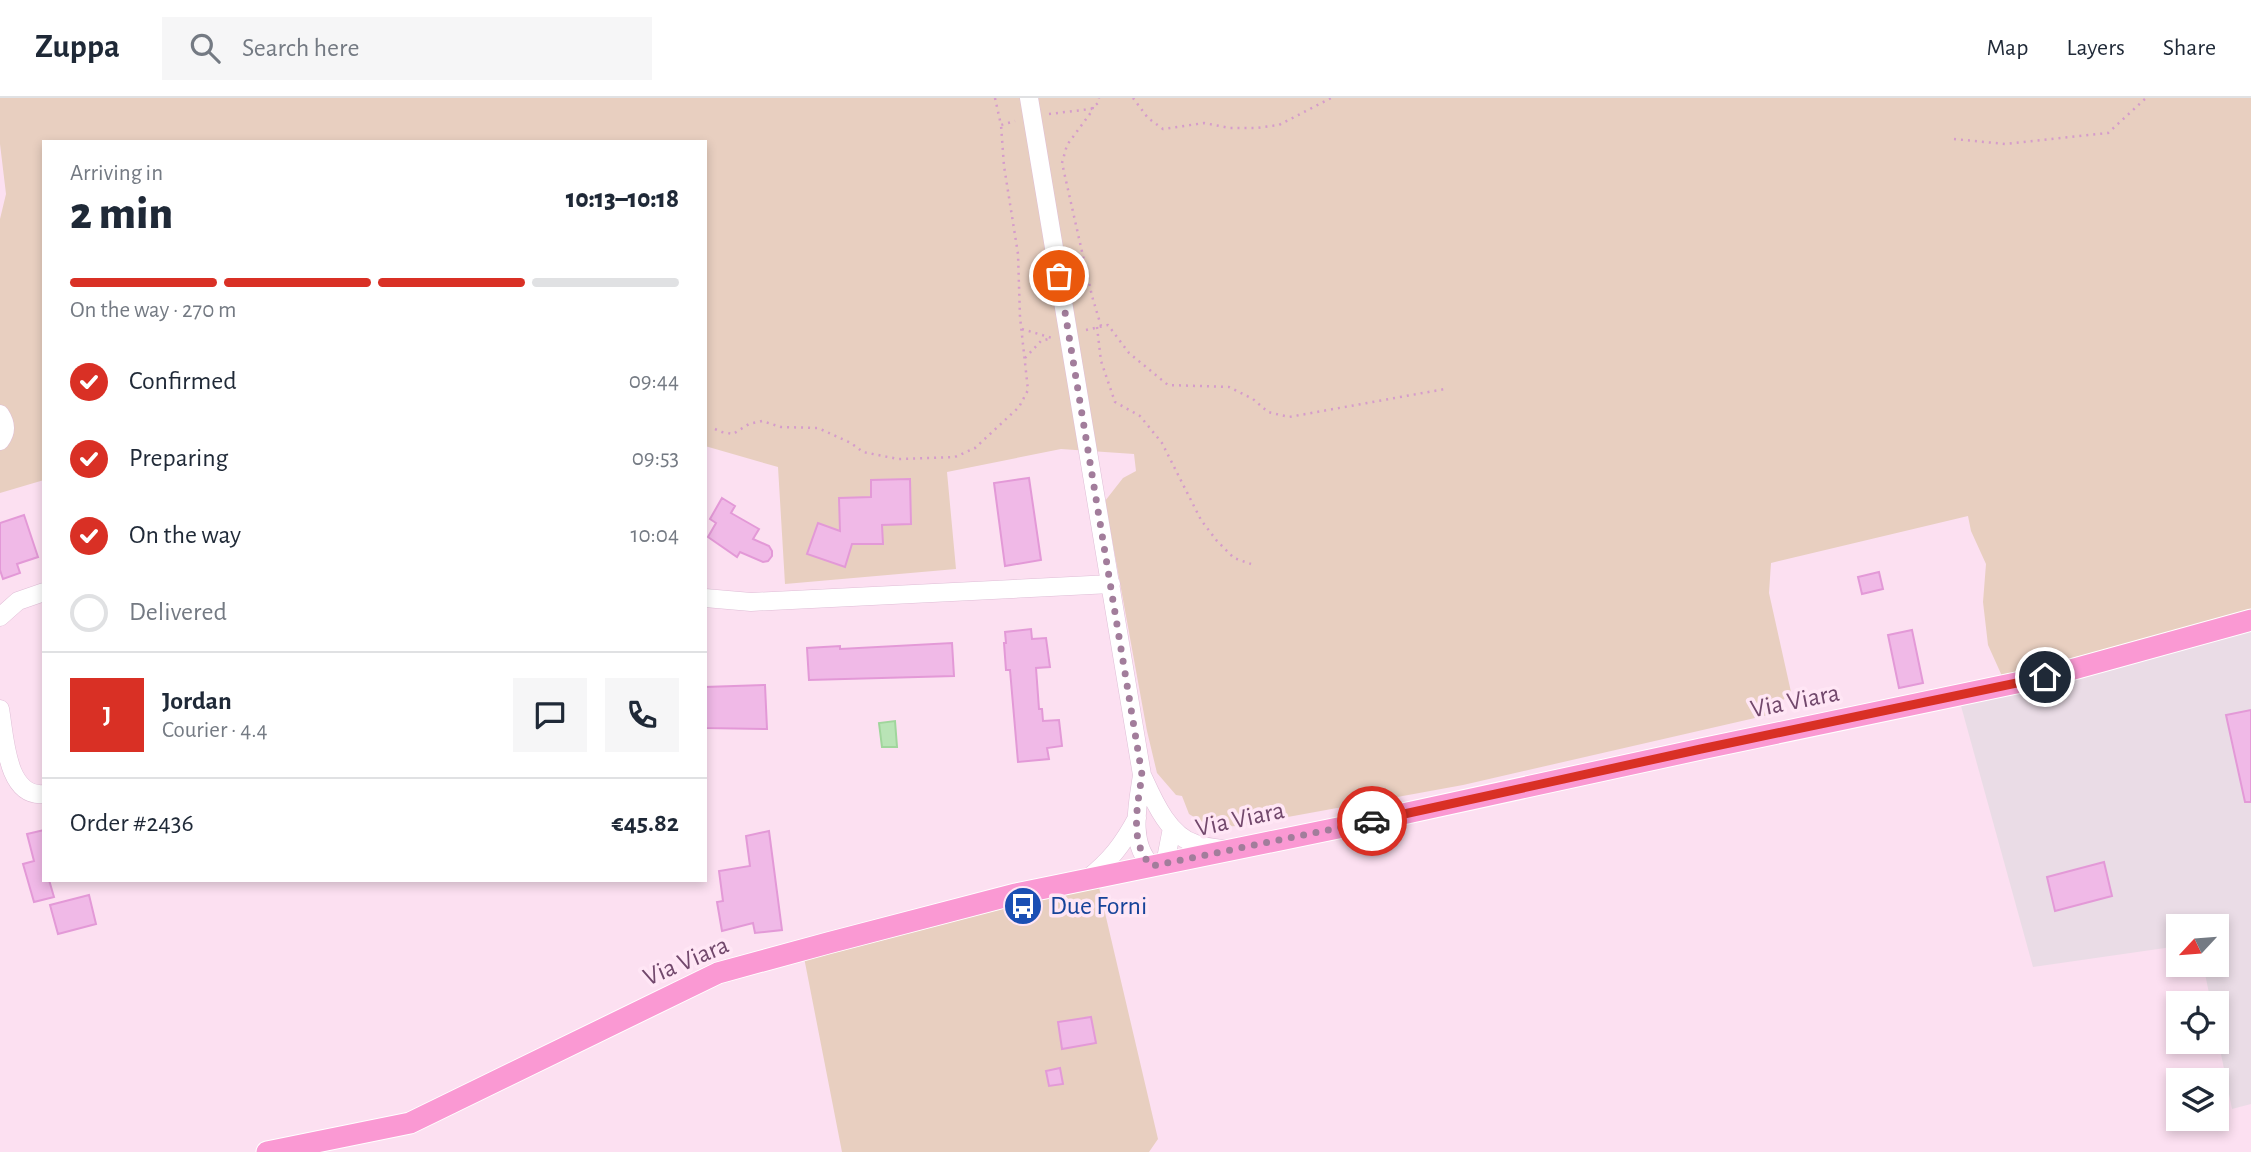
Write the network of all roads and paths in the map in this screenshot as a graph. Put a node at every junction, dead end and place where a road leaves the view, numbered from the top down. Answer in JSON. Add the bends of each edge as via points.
{"nodes":[{"id":1,"x":1029,"y":98,"type":"edge"},
{"id":2,"x":1133,"y":98,"type":"edge"},
{"id":3,"x":1331,"y":98,"type":"edge"},
{"id":4,"x":2146,"y":98,"type":"edge"},
{"id":5,"x":1093,"y":107,"type":"dead end"},
{"id":6,"x":1001,"y":125,"type":"dead end"},
{"id":7,"x":1954,"y":139,"type":"dead end"},
{"id":8,"x":1099,"y":327,"type":"junction"},
{"id":9,"x":1022,"y":329,"type":"junction"},
{"id":10,"x":1086,"y":330,"type":"dead end"},
{"id":11,"x":1025,"y":358,"type":"junction"},
{"id":12,"x":1445,"y":389,"type":"dead end"},
{"id":13,"x":0,"y":414,"type":"edge"},
{"id":14,"x":715,"y":429,"type":"dead end"},
{"id":15,"x":0,"y":441,"type":"edge"},
{"id":16,"x":1251,"y":564,"type":"dead end"},
{"id":17,"x":1111,"y":584,"type":"junction"},
{"id":18,"x":42,"y":593,"type":"edge"},
{"id":19,"x":707,"y":598,"type":"edge"},
{"id":20,"x":0,"y":617,"type":"edge"},
{"id":21,"x":2251,"y":620,"type":"edge"},
{"id":22,"x":0,"y":709,"type":"edge"},
{"id":23,"x":1142,"y":775,"type":"junction"},
{"id":24,"x":42,"y":794,"type":"edge"},
{"id":25,"x":1136,"y":818,"type":"junction"},
{"id":26,"x":1172,"y":828,"type":"junction"},
{"id":27,"x":1229,"y":850,"type":"junction"},
{"id":28,"x":1158,"y":865,"type":"junction"},
{"id":29,"x":1087,"y":879,"type":"junction"},
{"id":30,"x":267,"y":1152,"type":"edge"}],
"edges":[{"from":1,"to":17,"type":"street"},
{"from":2,"to":3,"type":"path","via":[[1163,129],[1204,123],[1230,128],[1279,124]]},
{"from":4,"to":7,"type":"path","via":[[2108,132],[2005,144]]},
{"from":5,"to":8,"type":"path","via":[[1067,145],[1062,163]]},
{"from":6,"to":9,"type":"path","via":[[1018,254]]},
{"from":8,"to":10,"type":"path"},
{"from":8,"to":12,"type":"path","via":[[1108,325],[1129,353],[1168,385],[1229,387],[1268,412],[1289,417]]},
{"from":8,"to":16,"type":"path","via":[[1101,361],[1115,402],[1140,416],[1162,443],[1201,520],[1217,541],[1234,558]]},
{"from":9,"to":11,"type":"path"},
{"from":9,"to":11,"type":"path","via":[[1053,338],[1041,341]]},
{"from":11,"to":14,"type":"path","via":[[1028,390],[1019,407],[975,448],[955,457],[898,459],[863,452],[818,428],[781,427],[762,421],[733,434]]},
{"from":13,"to":15,"type":"street","via":[[5,425]]},
{"from":17,"to":19,"type":"street","via":[[751,601]]},
{"from":17,"to":23,"type":"street"},
{"from":18,"to":20,"type":"street","via":[[18,601]]},
{"from":21,"to":27,"type":"main road","name":"Via Viara","via":[[2045,677]]},
{"from":22,"to":24,"type":"street","via":[[12,772],[26,792]]},
{"from":23,"to":25,"type":"street"},
{"from":23,"to":26,"type":"street"},
{"from":25,"to":28,"type":"street","via":[[1145,859]]},
{"from":25,"to":29,"type":"street","via":[[1122,846]]},
{"from":26,"to":27,"type":"street","via":[[1193,844]]},
{"from":26,"to":28,"type":"street"},
{"from":27,"to":28,"type":"main road","name":"Via Viara"},
{"from":28,"to":29,"type":"main road","name":"Via Viara"},
{"from":29,"to":30,"type":"main road","name":"Via Viara","via":[[718,973],[410,1124]]}]}
